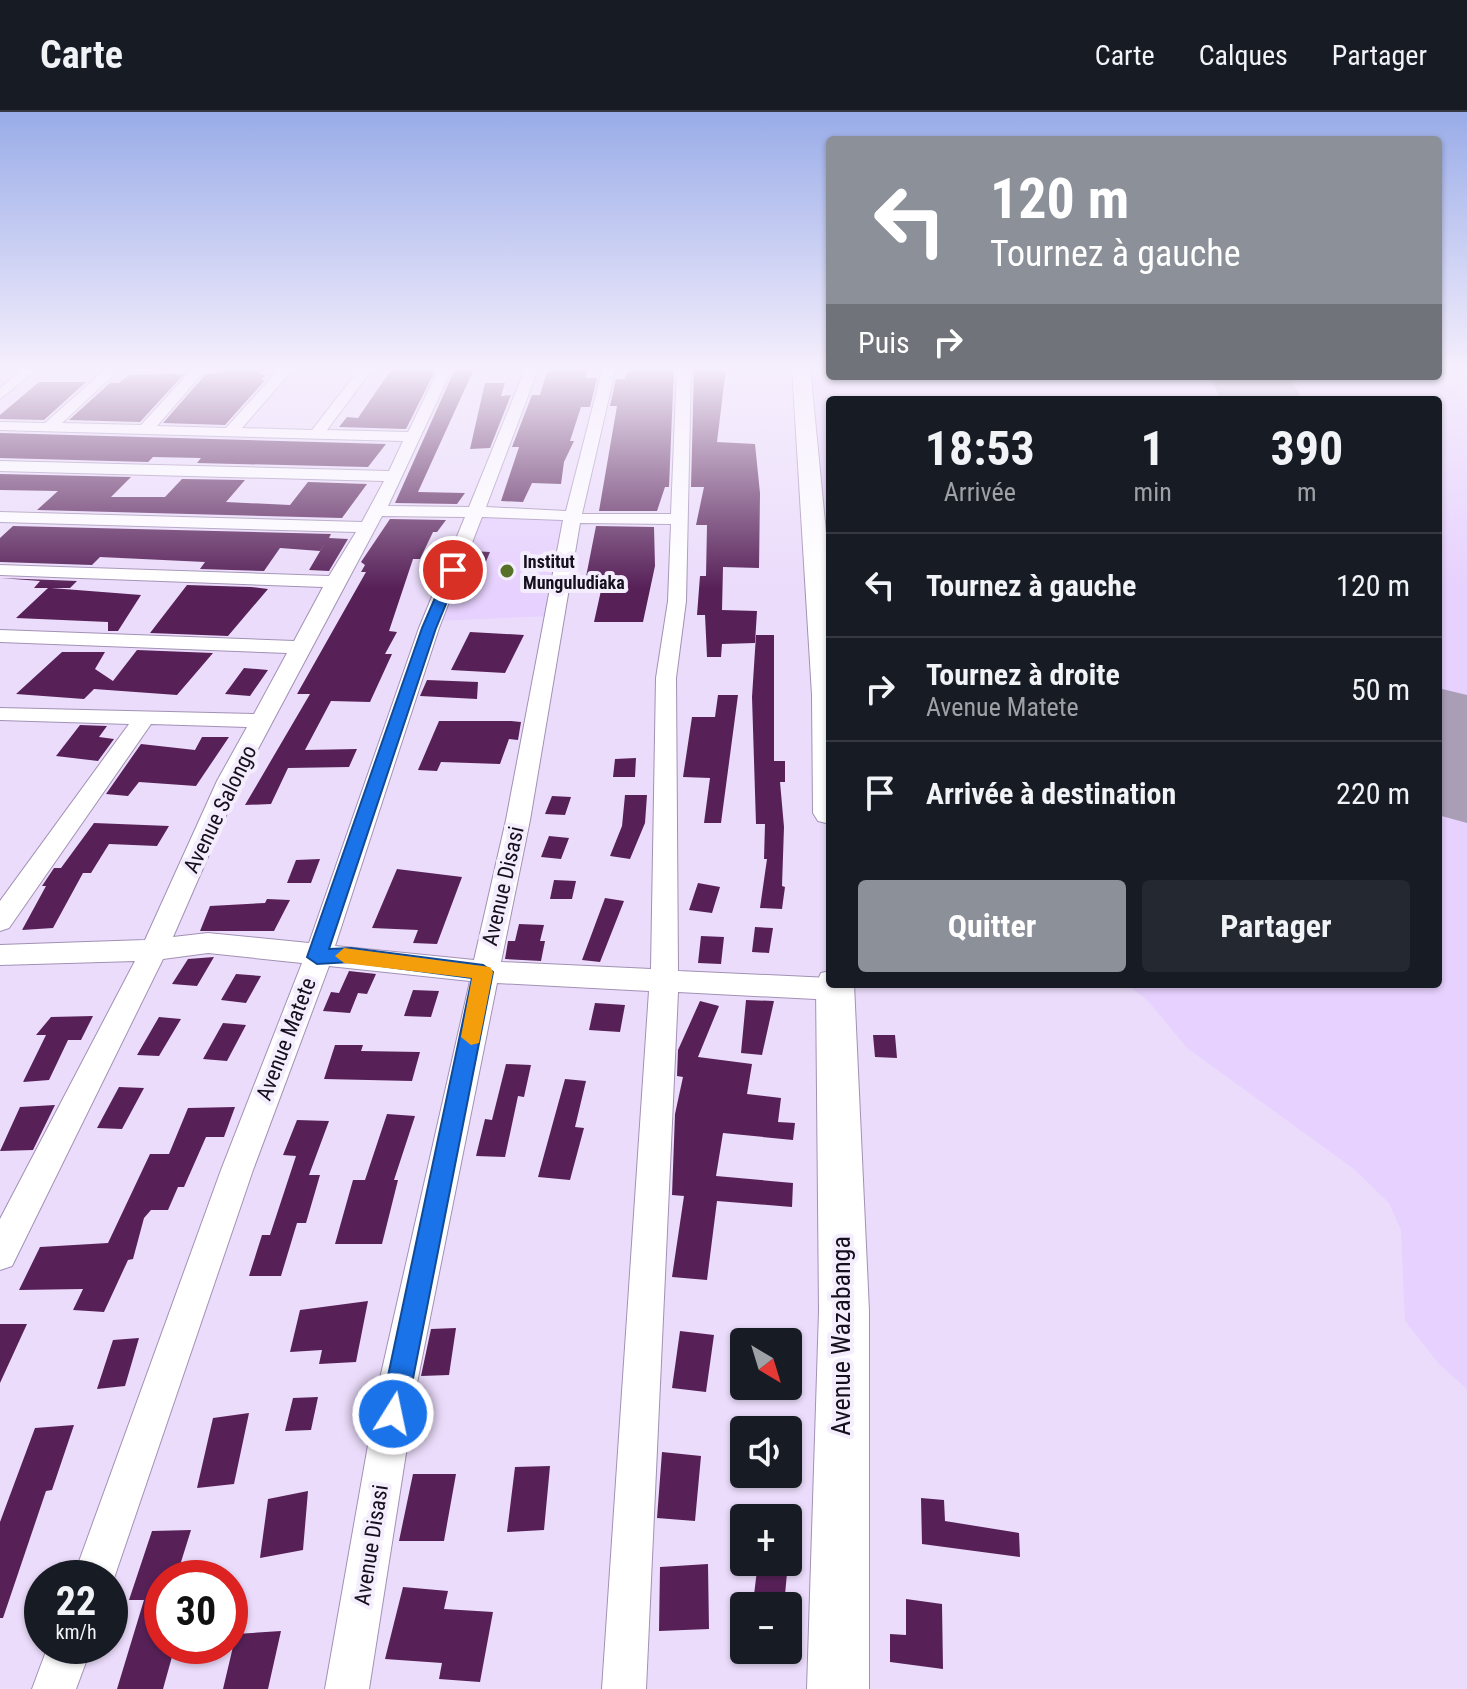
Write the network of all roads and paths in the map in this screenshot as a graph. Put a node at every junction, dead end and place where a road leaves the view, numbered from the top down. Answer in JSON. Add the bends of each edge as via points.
{"nodes":[{"id":1,"x":408,"y":441,"type":"edge"},
{"id":2,"x":505,"y":441,"type":"edge"},
{"id":3,"x":592,"y":441,"type":"edge"},
{"id":4,"x":682,"y":441,"type":"edge"},
{"id":5,"x":807,"y":441,"type":"edge"},
{"id":6,"x":0,"y":466,"type":"edge"},
{"id":7,"x":393,"y":476,"type":"junction"},
{"id":8,"x":478,"y":512,"type":"junction"},
{"id":9,"x":0,"y":517,"type":"edge"},
{"id":10,"x":372,"y":519,"type":"junction"},
{"id":11,"x":572,"y":519,"type":"junction"},
{"id":12,"x":680,"y":519,"type":"junction"},
{"id":13,"x":0,"y":570,"type":"edge"},
{"id":14,"x":335,"y":582,"type":"junction"},
{"id":15,"x":0,"y":636,"type":"edge"},
{"id":16,"x":300,"y":647,"type":"junction"},
{"id":17,"x":826,"y":682,"type":"edge"},
{"id":18,"x":0,"y":714,"type":"edge"},
{"id":19,"x":143,"y":720,"type":"junction"},
{"id":20,"x":263,"y":721,"type":"junction"},
{"id":21,"x":0,"y":921,"type":"edge"},
{"id":22,"x":154,"y":950,"type":"junction"},
{"id":23,"x":0,"y":955,"type":"edge"},
{"id":24,"x":317,"y":957,"type":"junction"},
{"id":25,"x":483,"y":972,"type":"junction"},
{"id":26,"x":663,"y":982,"type":"junction"},
{"id":27,"x":826,"y":986,"type":"edge"},
{"id":28,"x":835,"y":988,"type":"edge"},
{"id":29,"x":0,"y":1254,"type":"edge"},
{"id":30,"x":100,"y":1560,"type":"edge"},
{"id":31,"x":63,"y":1664,"type":"edge"},
{"id":32,"x":54,"y":1689,"type":"edge"},
{"id":33,"x":347,"y":1689,"type":"edge"},
{"id":34,"x":624,"y":1689,"type":"edge"},
{"id":35,"x":838,"y":1689,"type":"edge"}],
"edges":[{"from":1,"to":7,"type":"street","name":"Avenue Salongo"},
{"from":2,"to":8,"type":"street","name":"Avenue Matete"},
{"from":3,"to":11,"type":"street","name":"Avenue Disasi"},
{"from":4,"to":12,"type":"street"},
{"from":5,"to":17,"type":"main road"},
{"from":6,"to":7,"type":"street"},
{"from":7,"to":10,"type":"street","name":"Avenue Salongo"},
{"from":8,"to":10,"type":"street"},
{"from":8,"to":11,"type":"street","via":[[546,512]]},
{"from":8,"to":24,"type":"street","name":"Avenue Matete","via":[[429,628]]},
{"from":9,"to":10,"type":"street"},
{"from":10,"to":14,"type":"street","name":"Avenue Salongo"},
{"from":11,"to":12,"type":"street"},
{"from":11,"to":25,"type":"street","name":"Avenue Disasi","via":[[529,765]]},
{"from":12,"to":26,"type":"street","via":[[677,601],[666,678]]},
{"from":13,"to":14,"type":"street"},
{"from":14,"to":16,"type":"street","name":"Avenue Salongo"},
{"from":15,"to":16,"type":"street"},
{"from":16,"to":20,"type":"street","name":"Avenue Salongo"},
{"from":18,"to":19,"type":"street"},
{"from":19,"to":20,"type":"street"},
{"from":19,"to":21,"type":"street"},
{"from":20,"to":22,"type":"street","name":"Avenue Salongo","via":[[229,781]]},
{"from":22,"to":23,"type":"street"},
{"from":22,"to":24,"type":"street","via":[[208,943]]},
{"from":22,"to":29,"type":"street","name":"Avenue Salongo"},
{"from":24,"to":25,"type":"street","via":[[351,955]]},
{"from":24,"to":30,"type":"street","name":"Avenue Matete"},
{"from":25,"to":26,"type":"street"},
{"from":25,"to":33,"type":"street","name":"Avenue Disasi","via":[[398,1383]]},
{"from":26,"to":27,"type":"street"},
{"from":26,"to":34,"type":"street"},
{"from":28,"to":35,"type":"main road","name":"Avenue Wazabanga","via":[[844,1311]]},
{"from":31,"to":32,"type":"street"}]}
